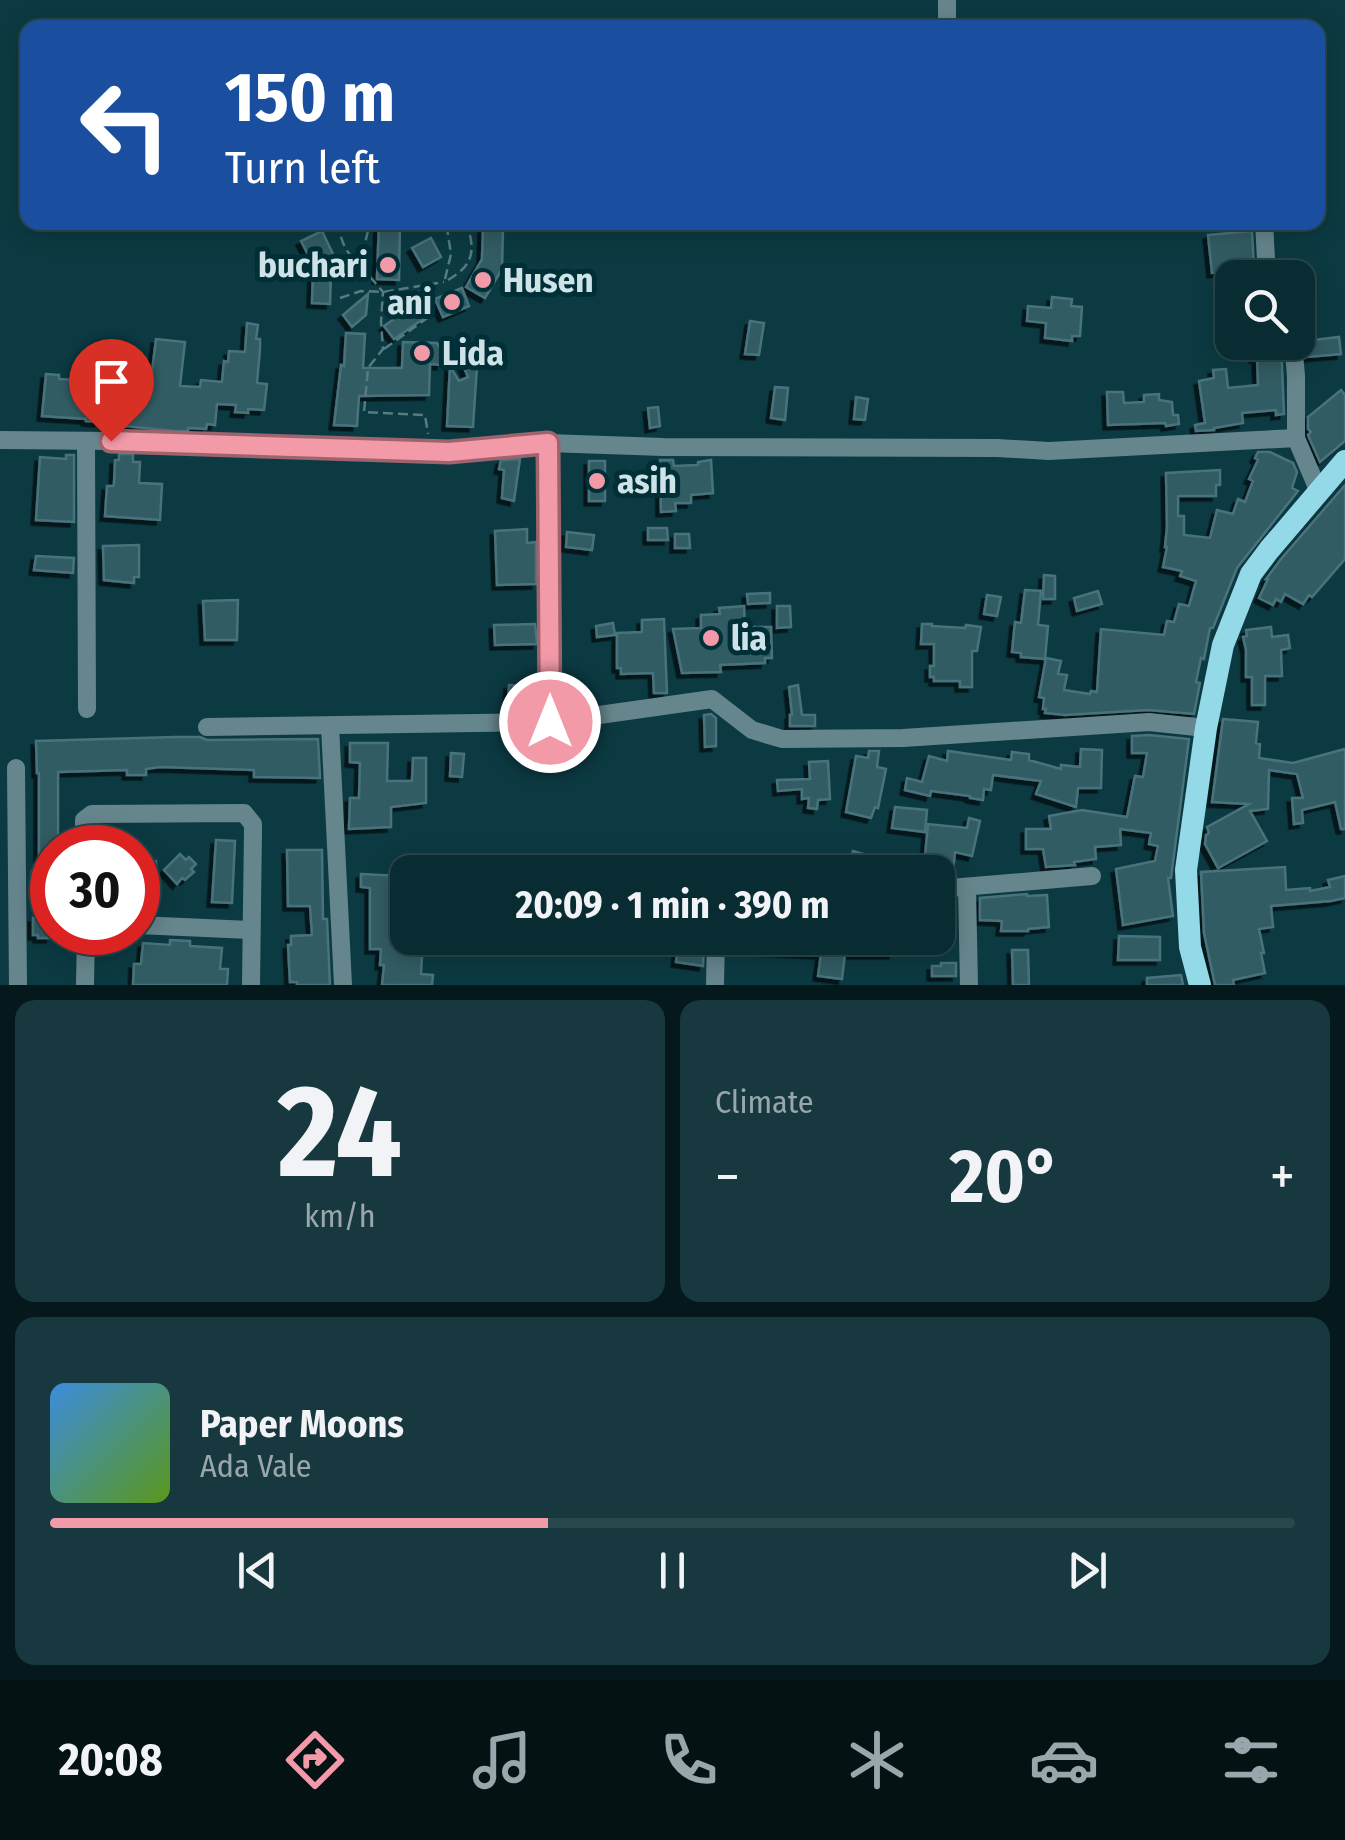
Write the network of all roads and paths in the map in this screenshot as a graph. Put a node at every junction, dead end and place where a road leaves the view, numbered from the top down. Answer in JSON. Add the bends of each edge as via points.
{"nodes":[{"id":1,"x":340,"y":230,"type":"edge"},
{"id":2,"x":368,"y":230,"type":"edge"},
{"id":3,"x":447,"y":230,"type":"edge"},
{"id":4,"x":468,"y":230,"type":"edge"},
{"id":5,"x":1264,"y":230,"type":"edge"},
{"id":6,"x":1266,"y":260,"type":"edge"},
{"id":7,"x":360,"y":266,"type":"junction"},
{"id":8,"x":444,"y":282,"type":"junction"},
{"id":9,"x":419,"y":287,"type":"junction"},
{"id":10,"x":383,"y":292,"type":"junction"},
{"id":11,"x":340,"y":298,"type":"dead end"},
{"id":12,"x":383,"y":350,"type":"junction"},
{"id":13,"x":1295,"y":360,"type":"edge"},
{"id":14,"x":1296,"y":438,"type":"junction"},
{"id":15,"x":0,"y":440,"type":"edge"},
{"id":16,"x":86,"y":442,"type":"junction"},
{"id":17,"x":548,"y":443,"type":"junction"},
{"id":18,"x":430,"y":450,"type":"junction"},
{"id":19,"x":1345,"y":461,"type":"edge"},
{"id":20,"x":1318,"y":492,"type":"junction"},
{"id":21,"x":87,"y":709,"type":"dead end"},
{"id":22,"x":550,"y":722,"type":"junction"},
{"id":23,"x":330,"y":726,"type":"junction"},
{"id":24,"x":207,"y":727,"type":"dead end"},
{"id":25,"x":1206,"y":728,"type":"junction"},
{"id":26,"x":16,"y":768,"type":"dead end"},
{"id":27,"x":8,"y":812,"type":"edge"},
{"id":28,"x":84,"y":825,"type":"edge"},
{"id":29,"x":1092,"y":876,"type":"dead end"},
{"id":30,"x":8,"y":886,"type":"edge"},
{"id":31,"x":967,"y":887,"type":"junction"},
{"id":32,"x":955,"y":888,"type":"edge"},
{"id":33,"x":160,"y":927,"type":"edge"},
{"id":34,"x":250,"y":930,"type":"junction"},
{"id":35,"x":86,"y":955,"type":"edge"},
{"id":36,"x":716,"y":955,"type":"edge"},
{"id":37,"x":9,"y":961,"type":"edge"},
{"id":38,"x":18,"y":985,"type":"edge"},
{"id":39,"x":85,"y":985,"type":"edge"},
{"id":40,"x":251,"y":985,"type":"edge"},
{"id":41,"x":343,"y":985,"type":"edge"},
{"id":42,"x":715,"y":985,"type":"edge"},
{"id":43,"x":969,"y":985,"type":"edge"},
{"id":44,"x":1200,"y":985,"type":"edge"}],
"edges":[{"from":1,"to":7,"type":"path"},
{"from":2,"to":7,"type":"path"},
{"from":3,"to":8,"type":"path","via":[[451,254]]},
{"from":4,"to":8,"type":"path","via":[[470,258]]},
{"from":5,"to":6,"type":"street"},
{"from":7,"to":10,"type":"path"},
{"from":8,"to":9,"type":"path"},
{"from":9,"to":10,"type":"path"},
{"from":9,"to":12,"type":"path","via":[[430,316]]},
{"from":10,"to":11,"type":"path"},
{"from":10,"to":12,"type":"path"},
{"from":12,"to":18,"type":"path","via":[[368,368],[364,412],[425,415]]},
{"from":13,"to":14,"type":"street"},
{"from":14,"to":17,"type":"street","via":[[1049,451]]},
{"from":14,"to":20,"type":"street"},
{"from":15,"to":16,"type":"street"},
{"from":16,"to":18,"type":"street"},
{"from":16,"to":21,"type":"street"},
{"from":17,"to":18,"type":"street"},
{"from":17,"to":22,"type":"street"},
{"from":19,"to":20,"type":"main road"},
{"from":20,"to":25,"type":"main road","via":[[1251,574],[1223,645]]},
{"from":22,"to":23,"type":"street"},
{"from":22,"to":25,"type":"street","via":[[712,699],[752,730],[782,739],[1149,722]]},
{"from":23,"to":24,"type":"street"},
{"from":23,"to":41,"type":"street"},
{"from":25,"to":44,"type":"main road","via":[[1186,870],[1190,947]]},
{"from":26,"to":27,"type":"street"},
{"from":27,"to":30,"type":"street"},
{"from":28,"to":34,"type":"street","via":[[92,814],[244,812],[254,829]]},
{"from":29,"to":31,"type":"street"},
{"from":30,"to":37,"type":"street"},
{"from":31,"to":32,"type":"street"},
{"from":31,"to":43,"type":"street"},
{"from":33,"to":34,"type":"street"},
{"from":34,"to":40,"type":"street"},
{"from":35,"to":39,"type":"street"},
{"from":36,"to":42,"type":"street"},
{"from":37,"to":38,"type":"street"}]}
